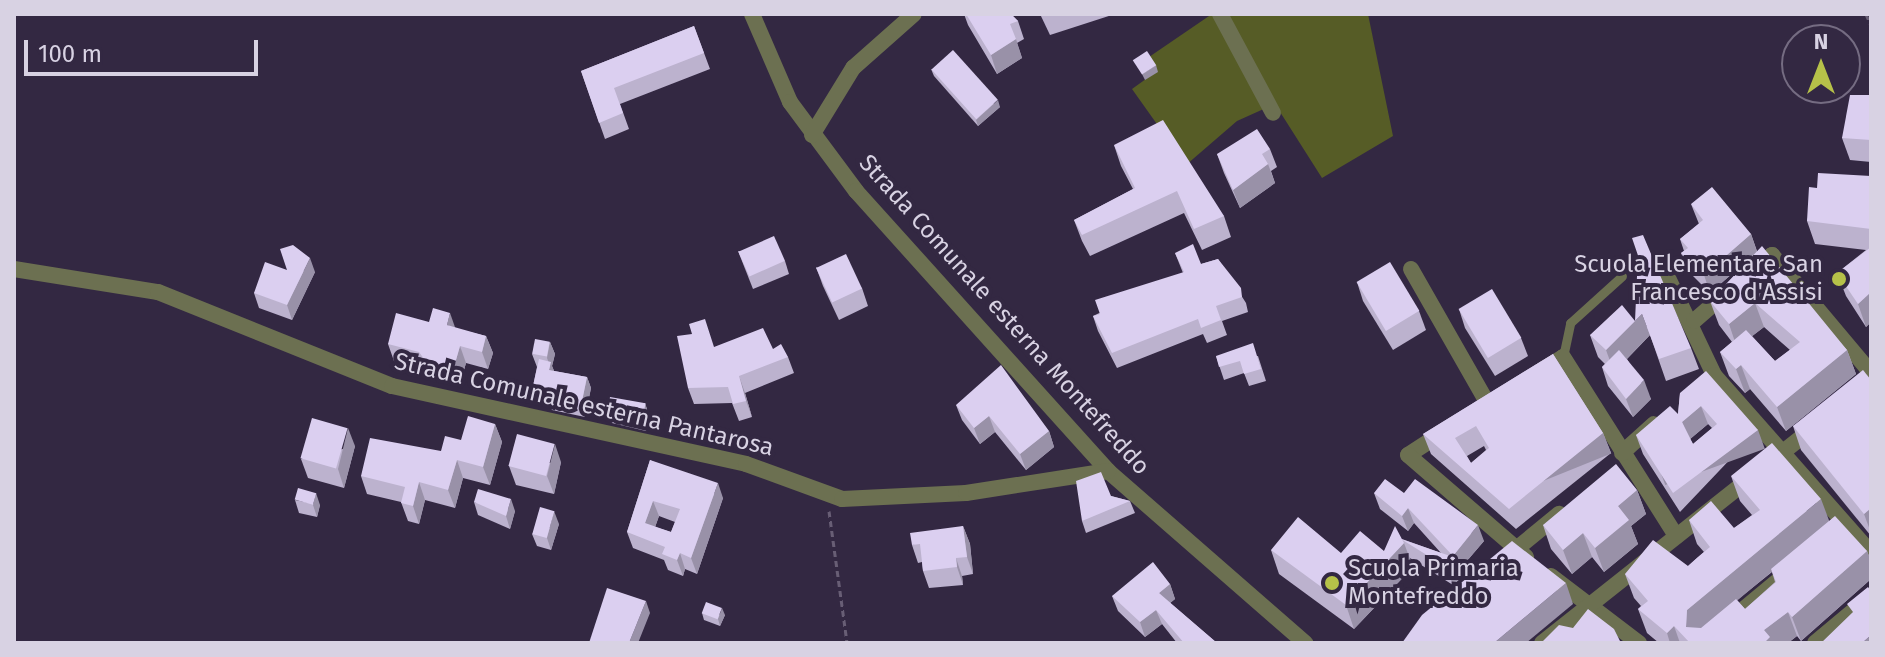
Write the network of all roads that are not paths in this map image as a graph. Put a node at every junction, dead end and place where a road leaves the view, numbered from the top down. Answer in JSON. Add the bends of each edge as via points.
{"nodes":[{"id":1,"x":752,"y":14,"type":"edge"},
{"id":2,"x":914,"y":14,"type":"edge"},
{"id":3,"x":1220,"y":14,"type":"edge"},
{"id":4,"x":1273,"y":113,"type":"dead end"},
{"id":5,"x":812,"y":135,"type":"junction"},
{"id":6,"x":14,"y":269,"type":"edge"},
{"id":7,"x":1411,"y":269,"type":"dead end"},
{"id":8,"x":1622,"y":276,"type":"dead end"},
{"id":9,"x":1668,"y":278,"type":"dead end"},
{"id":10,"x":1694,"y":321,"type":"junction"},
{"id":11,"x":1563,"y":357,"type":"junction"},
{"id":12,"x":1871,"y":373,"type":"edge"},
{"id":13,"x":1525,"y":381,"type":"edge"},
{"id":14,"x":1670,"y":410,"type":"edge"},
{"id":15,"x":1823,"y":420,"type":"edge"},
{"id":16,"x":1782,"y":452,"type":"junction"},
{"id":17,"x":1621,"y":461,"type":"junction"},
{"id":18,"x":1108,"y":471,"type":"junction"},
{"id":19,"x":1577,"y":500,"type":"edge"},
{"id":20,"x":1676,"y":536,"type":"junction"},
{"id":21,"x":1516,"y":549,"type":"junction"},
{"id":22,"x":1871,"y":553,"type":"edge"},
{"id":23,"x":1798,"y":564,"type":"edge"},
{"id":24,"x":1493,"y":568,"type":"edge"},
{"id":25,"x":1871,"y":596,"type":"edge"},
{"id":26,"x":1589,"y":605,"type":"junction"},
{"id":27,"x":1305,"y":643,"type":"edge"},
{"id":28,"x":1542,"y":643,"type":"edge"},
{"id":29,"x":1639,"y":643,"type":"edge"},
{"id":30,"x":1703,"y":643,"type":"edge"},
{"id":31,"x":1815,"y":643,"type":"edge"}],
"edges":[{"from":1,"to":5,"type":"street","name":"Strada Comunale esterna Montefreddo"},
{"from":2,"to":5,"type":"street","via":[[853,68]]},
{"from":3,"to":4,"type":"street"},
{"from":5,"to":18,"type":"street","name":"Strada Comunale esterna Montefreddo"},
{"from":6,"to":18,"type":"street","name":"Strada Comunale esterna Pantarosa","via":[[158,292],[392,386],[746,464],[835,496],[877,501],[966,493]]},
{"from":7,"to":21,"type":"street","via":[[1481,409],[1408,455]]},
{"from":8,"to":11,"type":"lane","via":[[1570,323]]},
{"from":9,"to":10,"type":"street"},
{"from":10,"to":12,"type":"street","via":[[1772,255]]},
{"from":10,"to":16,"type":"street","via":[[1714,375]]},
{"from":11,"to":13,"type":"street"},
{"from":11,"to":17,"type":"street"},
{"from":14,"to":17,"type":"street"},
{"from":15,"to":16,"type":"street"},
{"from":16,"to":20,"type":"street"},
{"from":16,"to":22,"type":"street","via":[[1840,529]]},
{"from":17,"to":20,"type":"street"},
{"from":18,"to":27,"type":"street","name":"Strada Comunale esterna Montefreddo"},
{"from":19,"to":21,"type":"street"},
{"from":20,"to":26,"type":"street"},
{"from":21,"to":24,"type":"street"},
{"from":21,"to":26,"type":"street"},
{"from":23,"to":30,"type":"street"},
{"from":25,"to":31,"type":"street"},
{"from":26,"to":28,"type":"street"},
{"from":26,"to":29,"type":"street"}]}
